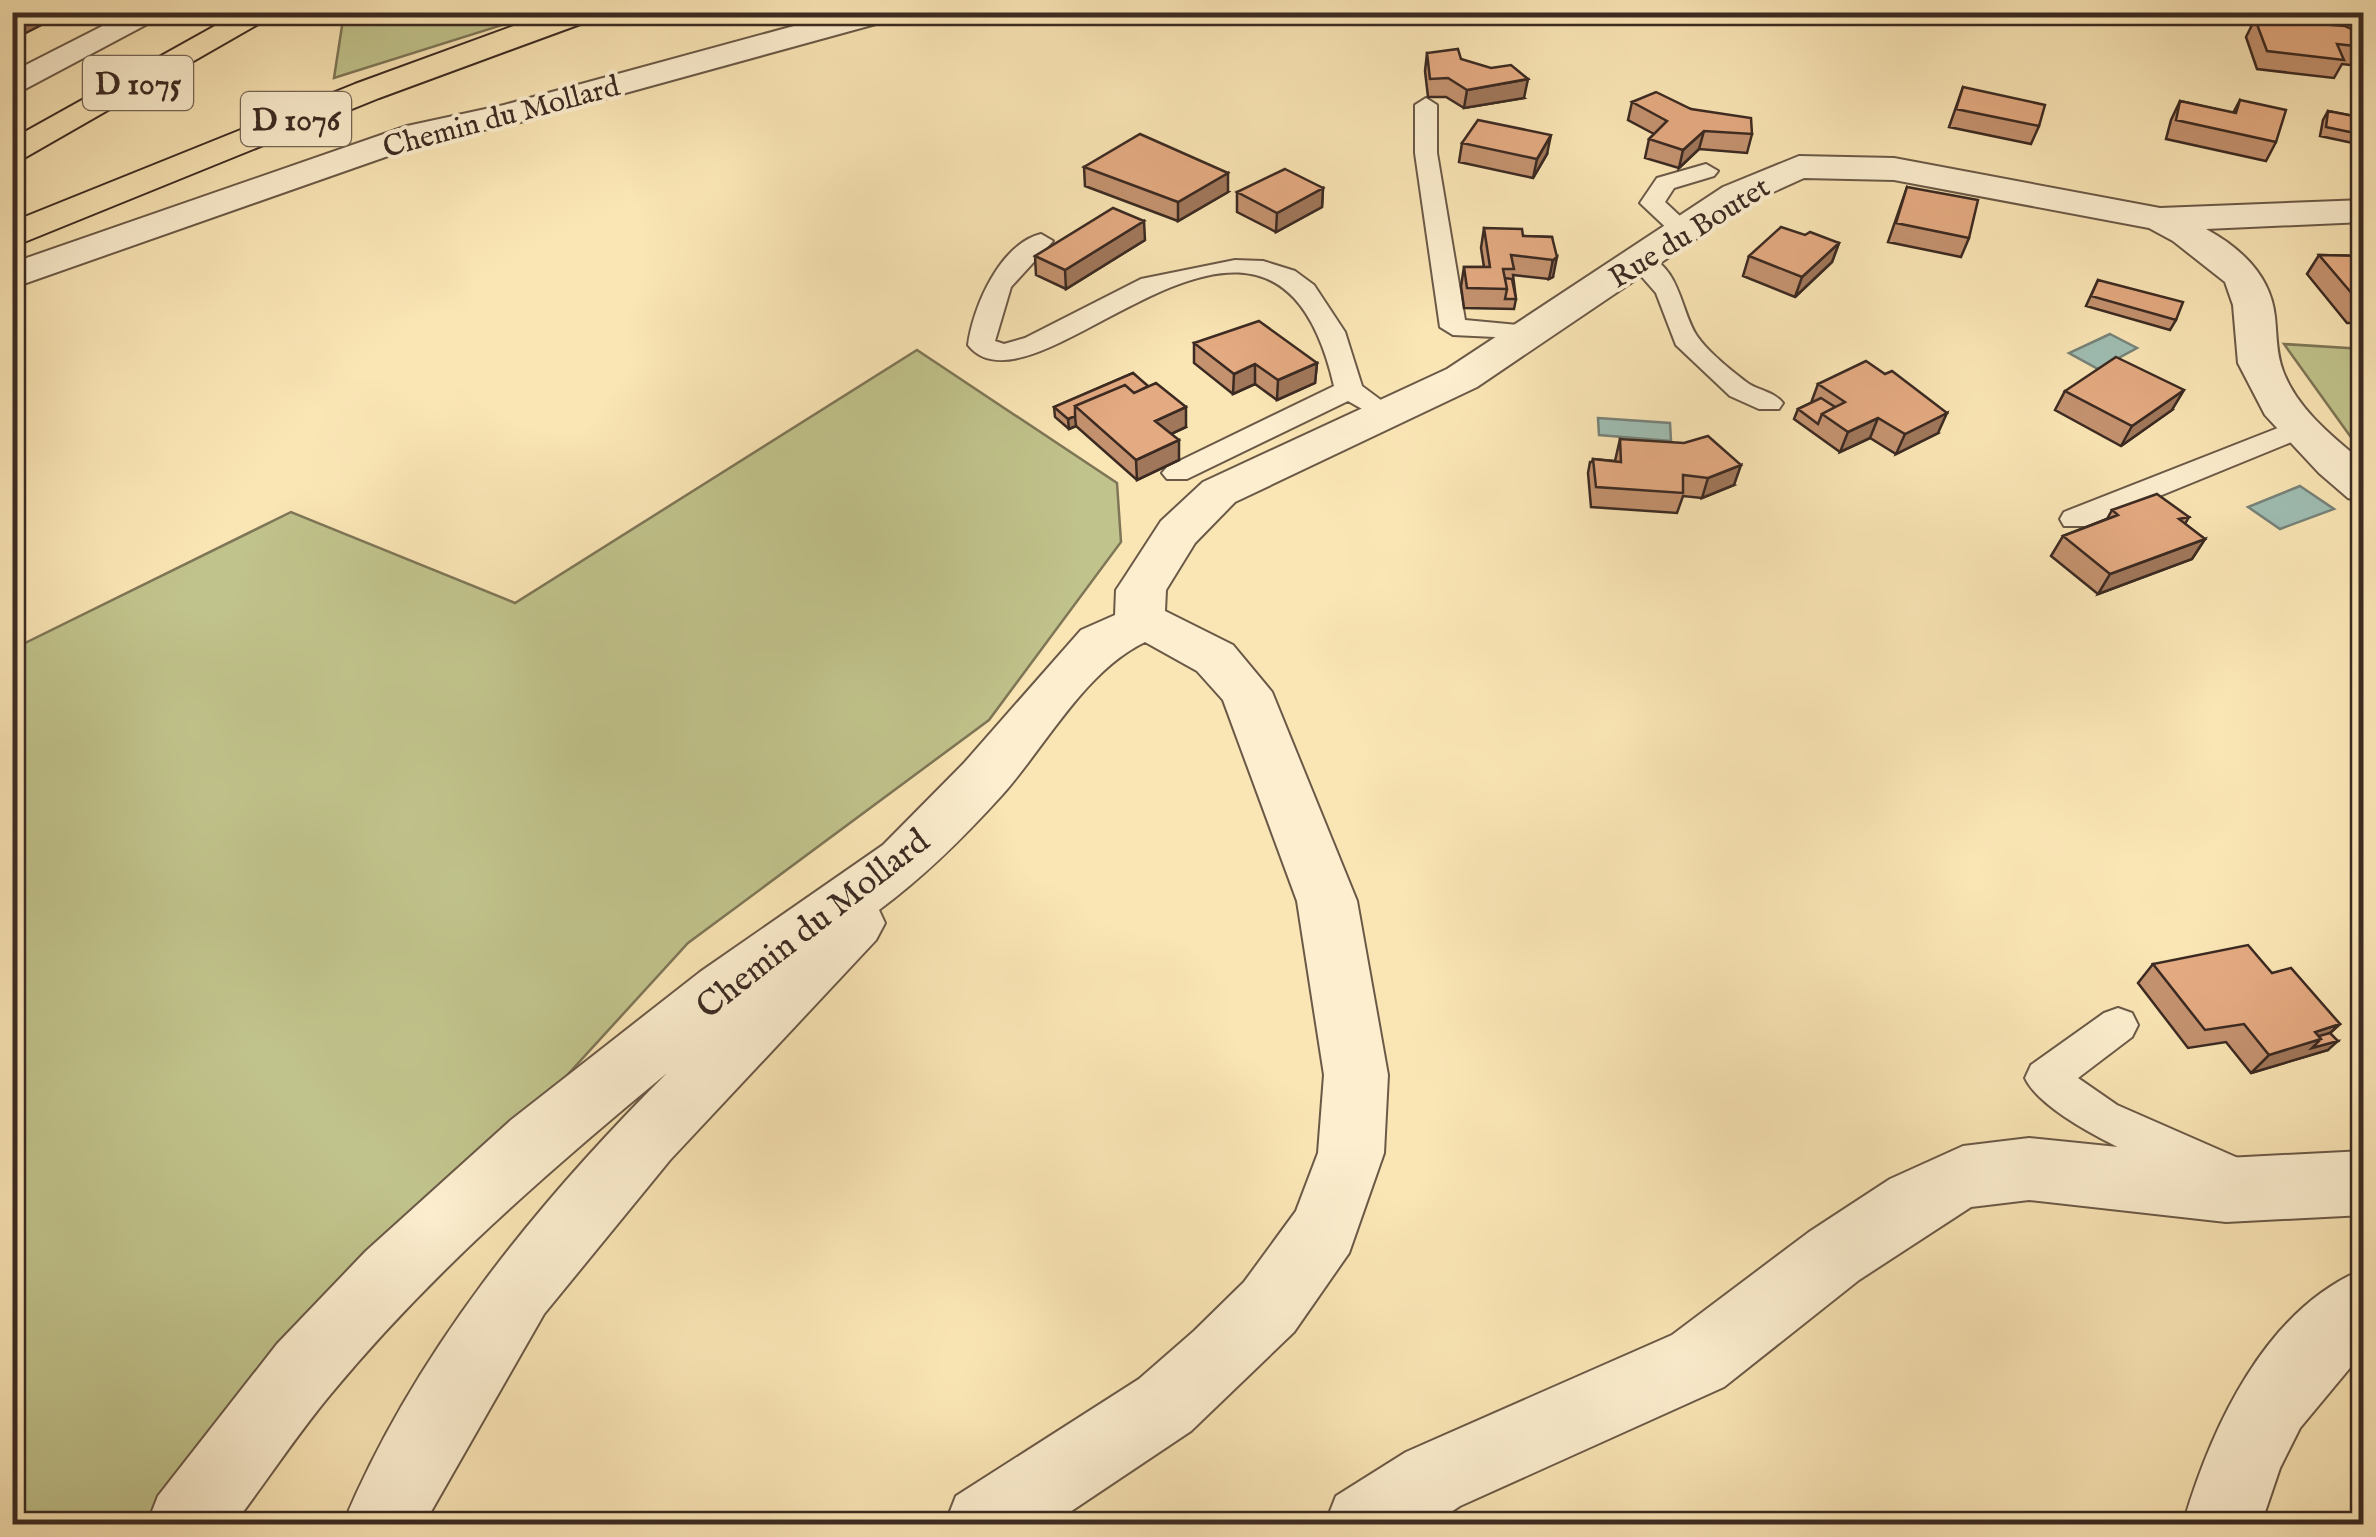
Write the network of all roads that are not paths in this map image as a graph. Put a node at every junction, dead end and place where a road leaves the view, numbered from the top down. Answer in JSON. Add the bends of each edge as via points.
{"nodes":[{"id":1,"x":155,"y":12,"type":"edge"},
{"id":2,"x":264,"y":12,"type":"edge"},
{"id":3,"x":583,"y":12,"type":"edge"},
{"id":4,"x":882,"y":12,"type":"edge"},
{"id":5,"x":2347,"y":12,"type":"edge"},
{"id":6,"x":2364,"y":25,"type":"edge"},
{"id":7,"x":12,"y":86,"type":"edge"},
{"id":8,"x":1426,"y":105,"type":"edge"},
{"id":9,"x":12,"y":154,"type":"edge"},
{"id":10,"x":1706,"y":171,"type":"dead end"},
{"id":11,"x":2364,"y":211,"type":"edge"},
{"id":12,"x":2160,"y":219,"type":"junction"},
{"id":13,"x":1683,"y":230,"type":"junction"},
{"id":14,"x":12,"y":236,"type":"edge"},
{"id":15,"x":1041,"y":241,"type":"dead end"},
{"id":16,"x":1642,"y":262,"type":"junction"},
{"id":17,"x":12,"y":276,"type":"edge"},
{"id":18,"x":1529,"y":334,"type":"junction"},
{"id":19,"x":1349,"y":390,"type":"junction"},
{"id":20,"x":1769,"y":403,"type":"dead end"},
{"id":21,"x":1387,"y":415,"type":"junction"},
{"id":22,"x":2300,"y":428,"type":"junction"},
{"id":23,"x":1177,"y":473,"type":"edge"},
{"id":24,"x":2364,"y":488,"type":"edge"},
{"id":25,"x":2075,"y":520,"type":"dead end"},
{"id":26,"x":1140,"y":624,"type":"junction"},
{"id":27,"x":902,"y":861,"type":"junction"},
{"id":28,"x":2118,"y":1025,"type":"dead end"},
{"id":29,"x":2364,"y":1183,"type":"edge"},
{"id":30,"x":2260,"y":1188,"type":"junction"},
{"id":31,"x":2364,"y":1304,"type":"edge"},
{"id":32,"x":186,"y":1524,"type":"edge"},
{"id":33,"x":382,"y":1524,"type":"edge"},
{"id":34,"x":984,"y":1524,"type":"edge"},
{"id":35,"x":1364,"y":1524,"type":"edge"},
{"id":36,"x":2222,"y":1524,"type":"edge"}],
"edges":[{"from":1,"to":7,"type":"street"},
{"from":2,"to":9,"type":"main road","number":"D 1075"},
{"from":3,"to":14,"type":"main road","number":"D 1076","via":[[367,90]]},
{"from":4,"to":17,"type":"street","name":"Chemin du Mollard","via":[[578,97],[419,133]]},
{"from":5,"to":6,"type":"lane"},
{"from":8,"to":18,"type":"lane","via":[[1426,153],[1453,327]]},
{"from":10,"to":13,"type":"lane","via":[[1665,183],[1652,203]]},
{"from":11,"to":12,"type":"street","name":"Rue du Boutet"},
{"from":12,"to":13,"type":"street","name":"Rue du Boutet","via":[[1894,169],[1800,167],[1736,195]]},
{"from":12,"to":22,"type":"street","via":[[2237,269],[2252,298],[2262,373]]},
{"from":13,"to":16,"type":"street","name":"Rue du Boutet"},
{"from":15,"to":19,"type":"lane","via":[[998,281],[981,346],[1005,352],[1148,285],[1237,264],[1272,268],[1296,278],[1338,341]]},
{"from":16,"to":18,"type":"street","name":"Rue du Boutet"},
{"from":16,"to":20,"type":"lane","via":[[1668,291],[1685,340],[1740,390]]},
{"from":18,"to":21,"type":"street","name":"Rue du Boutet","via":[[1462,378]]},
{"from":19,"to":21,"type":"lane"},
{"from":19,"to":23,"type":"lane"},
{"from":21,"to":26,"type":"street","name":"Rue du Boutet","via":[[1218,492],[1178,532],[1141,590]]},
{"from":22,"to":24,"type":"street"},
{"from":22,"to":25,"type":"lane"},
{"from":26,"to":27,"type":"street","name":"Chemin du Mollard","via":[[1099,643],[984,778]]},
{"from":26,"to":34,"type":"street","via":[[1187,638],[1246,692],[1327,901],[1356,1074],[1351,1153],[1324,1230],[1270,1307],[1164,1406]]},
{"from":27,"to":32,"type":"street","name":"Chemin du Mollard","via":[[722,991],[535,1141],[391,1275],[304,1370]]},
{"from":27,"to":33,"type":"street","via":[[842,941],[646,1139],[518,1289]]},
{"from":28,"to":30,"type":"lane","via":[[2046,1078],[2102,1118]]},
{"from":29,"to":30,"type":"street"},
{"from":30,"to":35,"type":"street","via":[[2029,1169],[1963,1177],[1834,1256],[1698,1361],[1433,1479]]},
{"from":31,"to":36,"type":"street","via":[[2285,1383],[2245,1451]]}]}
